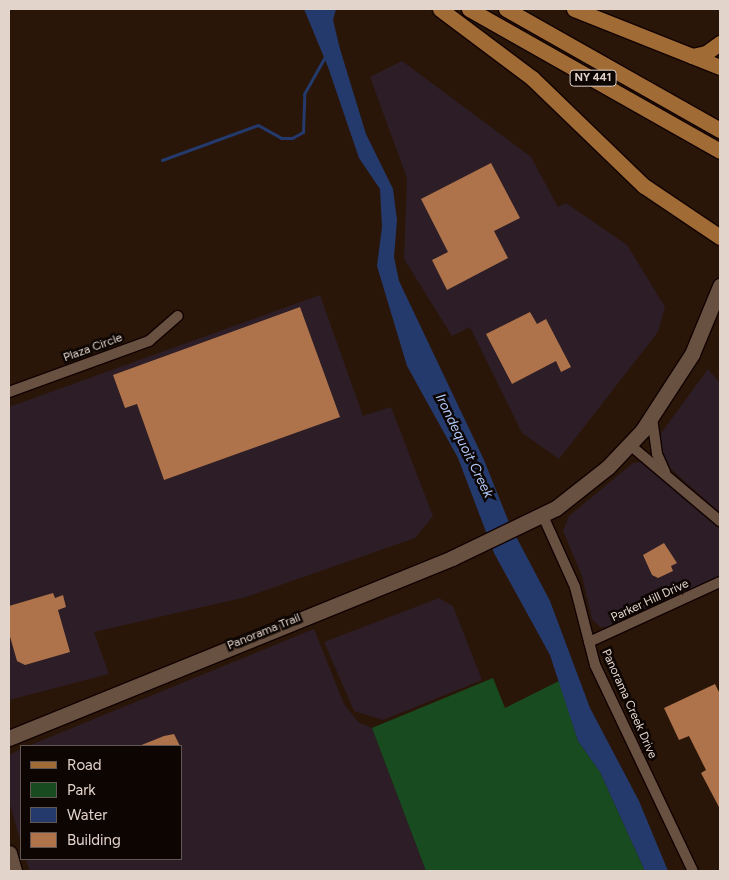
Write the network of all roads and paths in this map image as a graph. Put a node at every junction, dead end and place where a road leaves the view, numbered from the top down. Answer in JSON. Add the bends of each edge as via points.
{"nodes":[{"id":1,"x":440,"y":9,"type":"edge"},
{"id":2,"x":469,"y":9,"type":"edge"},
{"id":3,"x":506,"y":9,"type":"edge"},
{"id":4,"x":574,"y":9,"type":"edge"},
{"id":5,"x":720,"y":43,"type":"edge"},
{"id":6,"x":692,"y":56,"type":"junction"},
{"id":7,"x":720,"y":67,"type":"edge"},
{"id":8,"x":719,"y":129,"type":"edge"},
{"id":9,"x":718,"y":149,"type":"edge"},
{"id":10,"x":720,"y":237,"type":"edge"},
{"id":11,"x":720,"y":286,"type":"edge"},
{"id":12,"x":178,"y":316,"type":"dead end"},
{"id":13,"x":9,"y":392,"type":"edge"},
{"id":14,"x":652,"y":418,"type":"junction"},
{"id":15,"x":630,"y":445,"type":"junction"},
{"id":16,"x":668,"y":477,"type":"junction"},
{"id":17,"x":543,"y":516,"type":"junction"},
{"id":18,"x":720,"y":521,"type":"edge"},
{"id":19,"x":720,"y":582,"type":"edge"},
{"id":20,"x":589,"y":642,"type":"junction"},
{"id":21,"x":9,"y":738,"type":"edge"},
{"id":22,"x":9,"y":853,"type":"edge"},
{"id":23,"x":14,"y":871,"type":"edge"},
{"id":24,"x":693,"y":871,"type":"edge"}],
"edges":[{"from":1,"to":10,"type":"main road","via":[[532,78],[644,186]]},
{"from":2,"to":9,"type":"main road","number":"NY 441"},
{"from":3,"to":8,"type":"main road","number":"NY 441"},
{"from":4,"to":6,"type":"main road"},
{"from":5,"to":6,"type":"main road","via":[[706,53]]},
{"from":6,"to":7,"type":"main road"},
{"from":11,"to":14,"type":"main road","name":"Panorama Trail","via":[[692,354]]},
{"from":12,"to":13,"type":"street","name":"Plaza Circle","via":[[148,341]]},
{"from":14,"to":15,"type":"main road","name":"Panorama Trail"},
{"from":14,"to":16,"type":"street","via":[[657,454]]},
{"from":15,"to":16,"type":"street"},
{"from":15,"to":17,"type":"main road","name":"Panorama Trail","via":[[586,486]]},
{"from":16,"to":18,"type":"street"},
{"from":17,"to":20,"type":"street","name":"Panorama Creek Drive","via":[[575,587]]},
{"from":17,"to":21,"type":"main road","name":"Panorama Trail","via":[[481,545]]},
{"from":19,"to":20,"type":"street","name":"Parker Hill Drive"},
{"from":20,"to":24,"type":"street","name":"Panorama Creek Drive","via":[[595,664]]},
{"from":22,"to":23,"type":"main road"}]}
